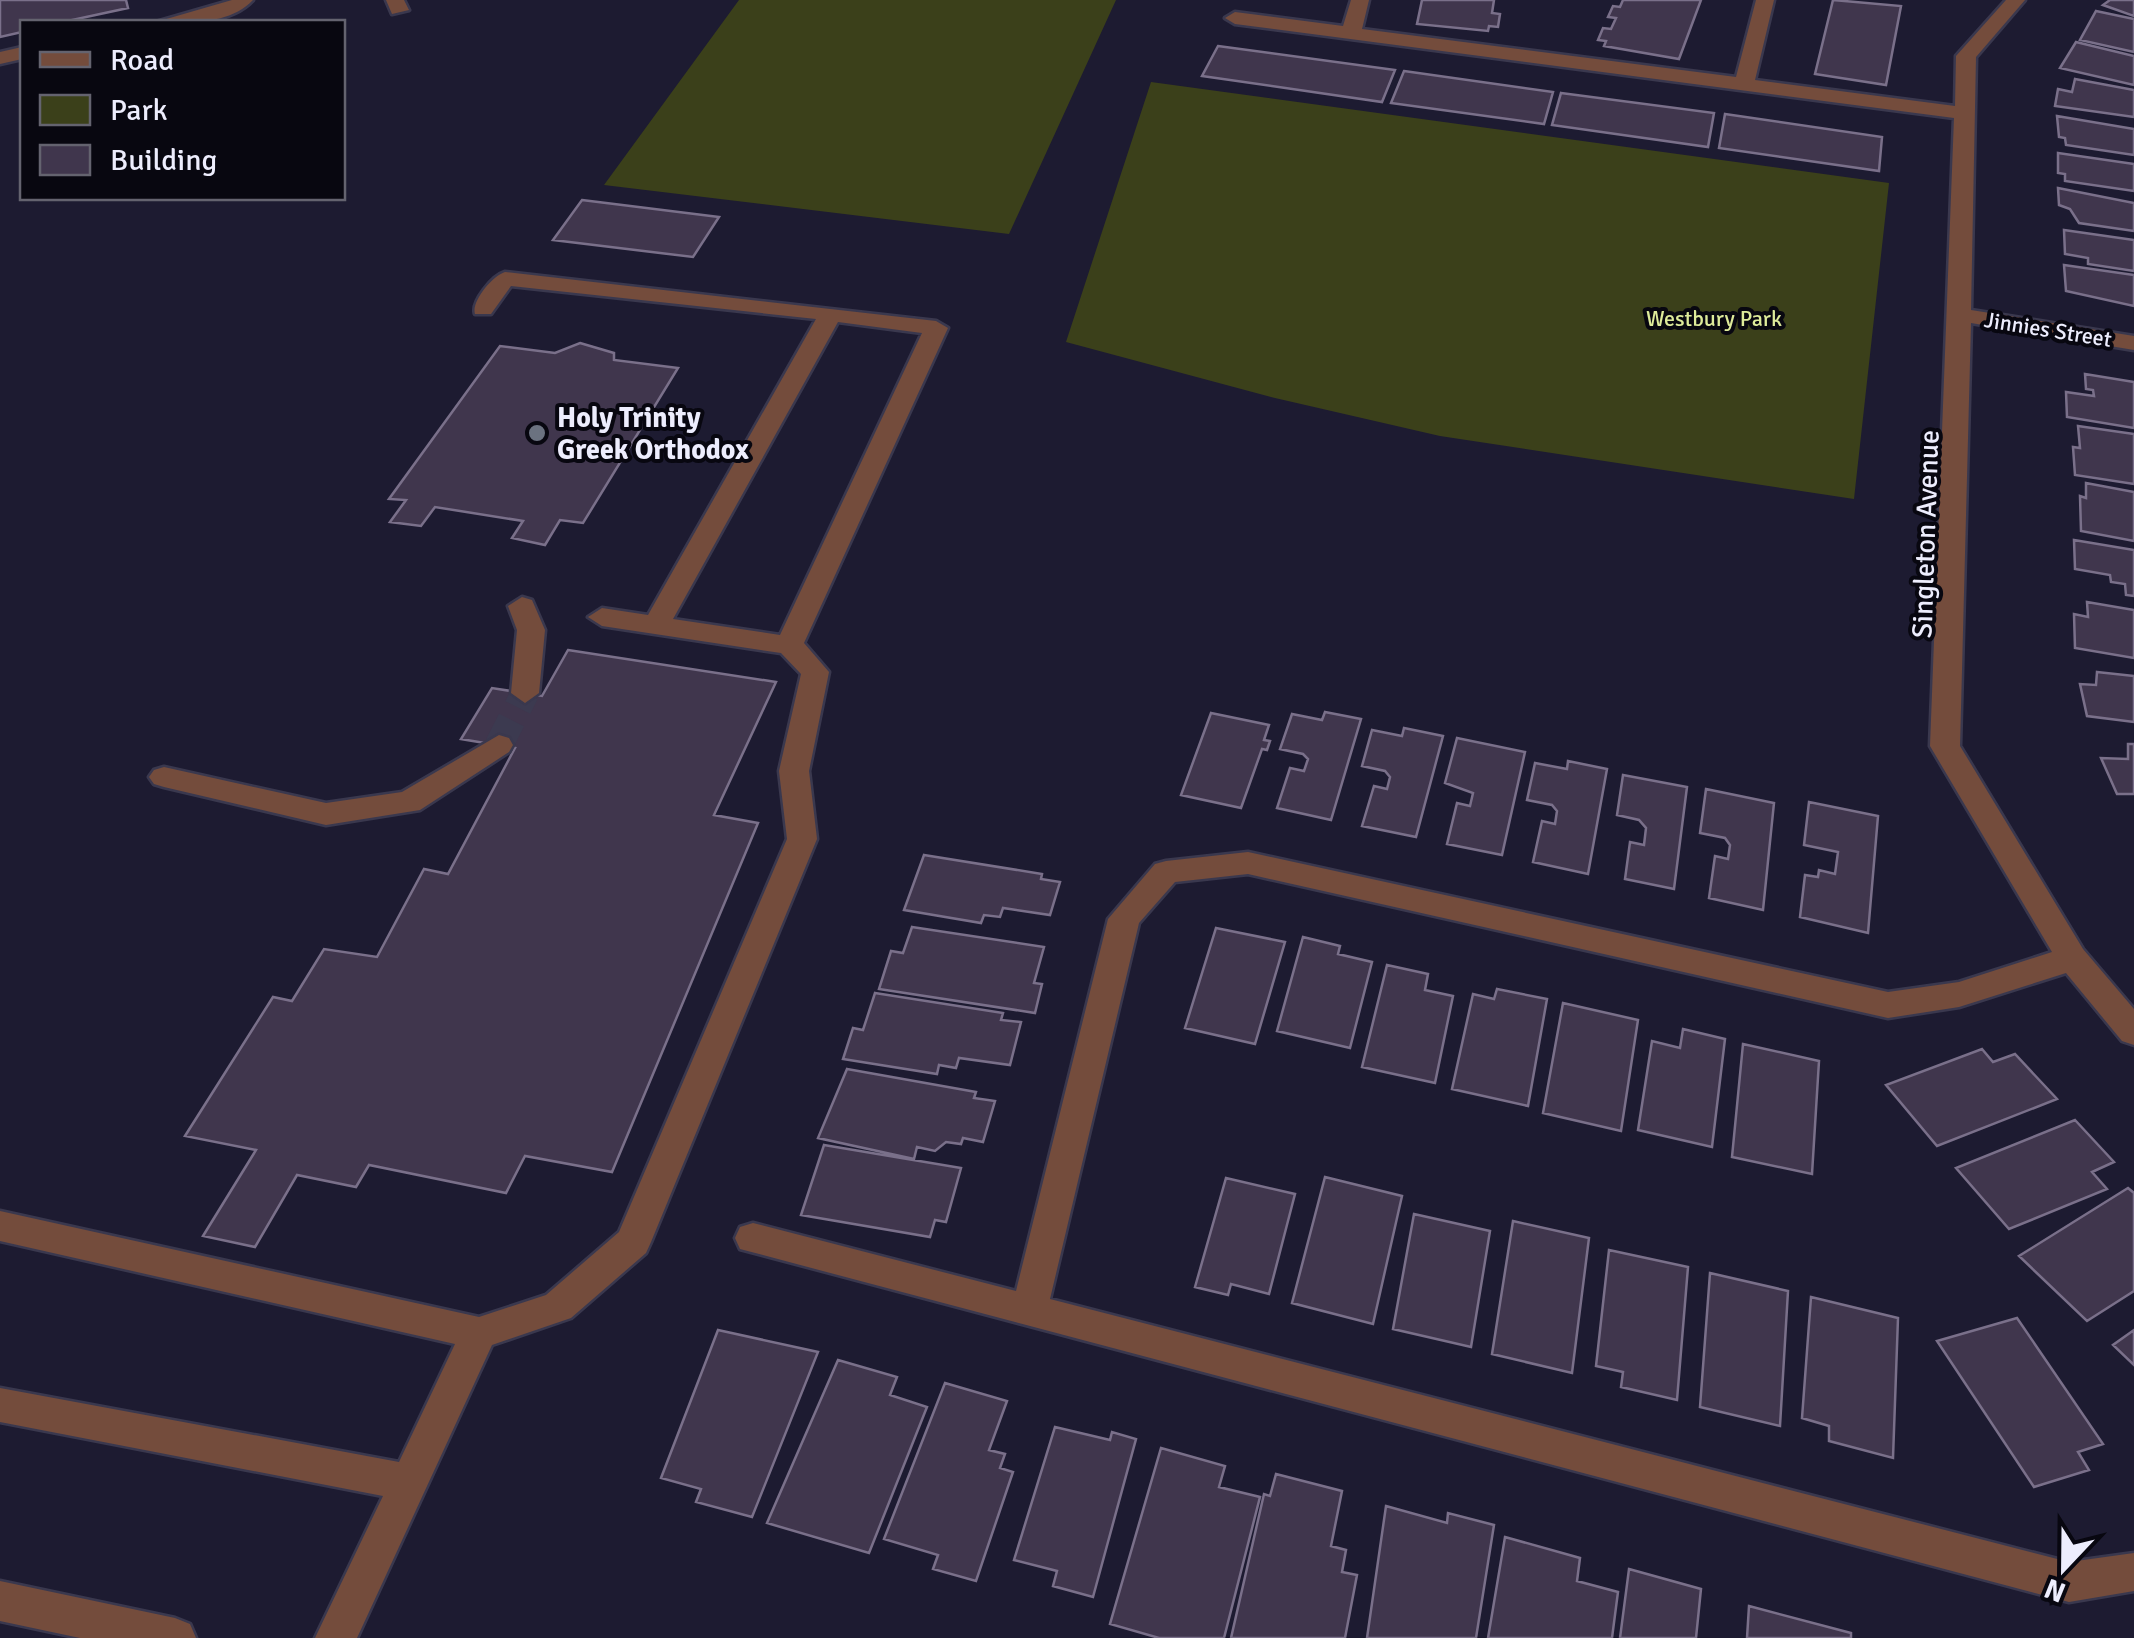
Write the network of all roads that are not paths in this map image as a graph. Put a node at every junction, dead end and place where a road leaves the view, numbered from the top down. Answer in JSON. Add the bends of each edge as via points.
{"nodes":[{"id":1,"x":244,"y":0,"type":"edge"},
{"id":2,"x":1360,"y":0,"type":"edge"},
{"id":3,"x":1765,"y":0,"type":"edge"},
{"id":4,"x":2016,"y":0,"type":"edge"},
{"id":5,"x":1235,"y":18,"type":"dead end"},
{"id":6,"x":176,"y":20,"type":"edge"},
{"id":7,"x":1351,"y":33,"type":"junction"},
{"id":8,"x":1744,"y":85,"type":"junction"},
{"id":9,"x":1965,"y":114,"type":"junction"},
{"id":10,"x":483,"y":309,"type":"dead end"},
{"id":11,"x":831,"y":314,"type":"junction"},
{"id":12,"x":1962,"y":314,"type":"junction"},
{"id":13,"x":2134,"y":343,"type":"edge"},
{"id":14,"x":522,"y":606,"type":"dead end"},
{"id":15,"x":602,"y":617,"type":"dead end"},
{"id":16,"x":657,"y":623,"type":"junction"},
{"id":17,"x":789,"y":644,"type":"junction"},
{"id":18,"x":525,"y":692,"type":"tunnel mouth"},
{"id":19,"x":500,"y":745,"type":"tunnel mouth"},
{"id":20,"x":164,"y":777,"type":"dead end"},
{"id":21,"x":2072,"y":958,"type":"junction"},
{"id":22,"x":2134,"y":1032,"type":"edge"},
{"id":23,"x":0,"y":1226,"type":"edge"},
{"id":24,"x":753,"y":1238,"type":"dead end"},
{"id":25,"x":1029,"y":1310,"type":"junction"},
{"id":26,"x":480,"y":1333,"type":"junction"},
{"id":27,"x":0,"y":1405,"type":"edge"},
{"id":28,"x":411,"y":1483,"type":"junction"},
{"id":29,"x":2134,"y":1572,"type":"edge"},
{"id":30,"x":0,"y":1600,"type":"edge"},
{"id":31,"x":176,"y":1638,"type":"edge"},
{"id":32,"x":336,"y":1638,"type":"edge"}],
"edges":[{"from":1,"to":6,"type":"street"},
{"from":2,"to":7,"type":"street"},
{"from":3,"to":8,"type":"street"},
{"from":4,"to":9,"type":"street","name":"Singleton Avenue","via":[[1966,56]]},
{"from":5,"to":7,"type":"street"},
{"from":7,"to":8,"type":"street"},
{"from":8,"to":9,"type":"street"},
{"from":9,"to":12,"type":"street","name":"Singleton Avenue"},
{"from":10,"to":11,"type":"street","via":[[505,279]]},
{"from":11,"to":16,"type":"street"},
{"from":11,"to":17,"type":"street","via":[[936,328]]},
{"from":12,"to":13,"type":"street","name":"Jinnies Street"},
{"from":12,"to":21,"type":"street","name":"Singleton Avenue","via":[[1945,746]]},
{"from":14,"to":18,"type":"street","via":[[531,630]]},
{"from":15,"to":16,"type":"street"},
{"from":16,"to":17,"type":"street"},
{"from":17,"to":26,"type":"street","via":[[814,672],[794,771],[802,838],[633,1242],[558,1307]]},
{"from":19,"to":20,"type":"street","via":[[410,802],[326,814]]},
{"from":21,"to":22,"type":"street","name":"Singleton Avenue"},
{"from":21,"to":25,"type":"street","via":[[1991,989],[1888,1005],[1248,863],[1166,872],[1124,919]]},
{"from":23,"to":26,"type":"street"},
{"from":24,"to":25,"type":"street"},
{"from":25,"to":29,"type":"street","via":[[2069,1582]]},
{"from":26,"to":28,"type":"street"},
{"from":27,"to":28,"type":"street"},
{"from":28,"to":32,"type":"street"},
{"from":30,"to":31,"type":"street"}]}
